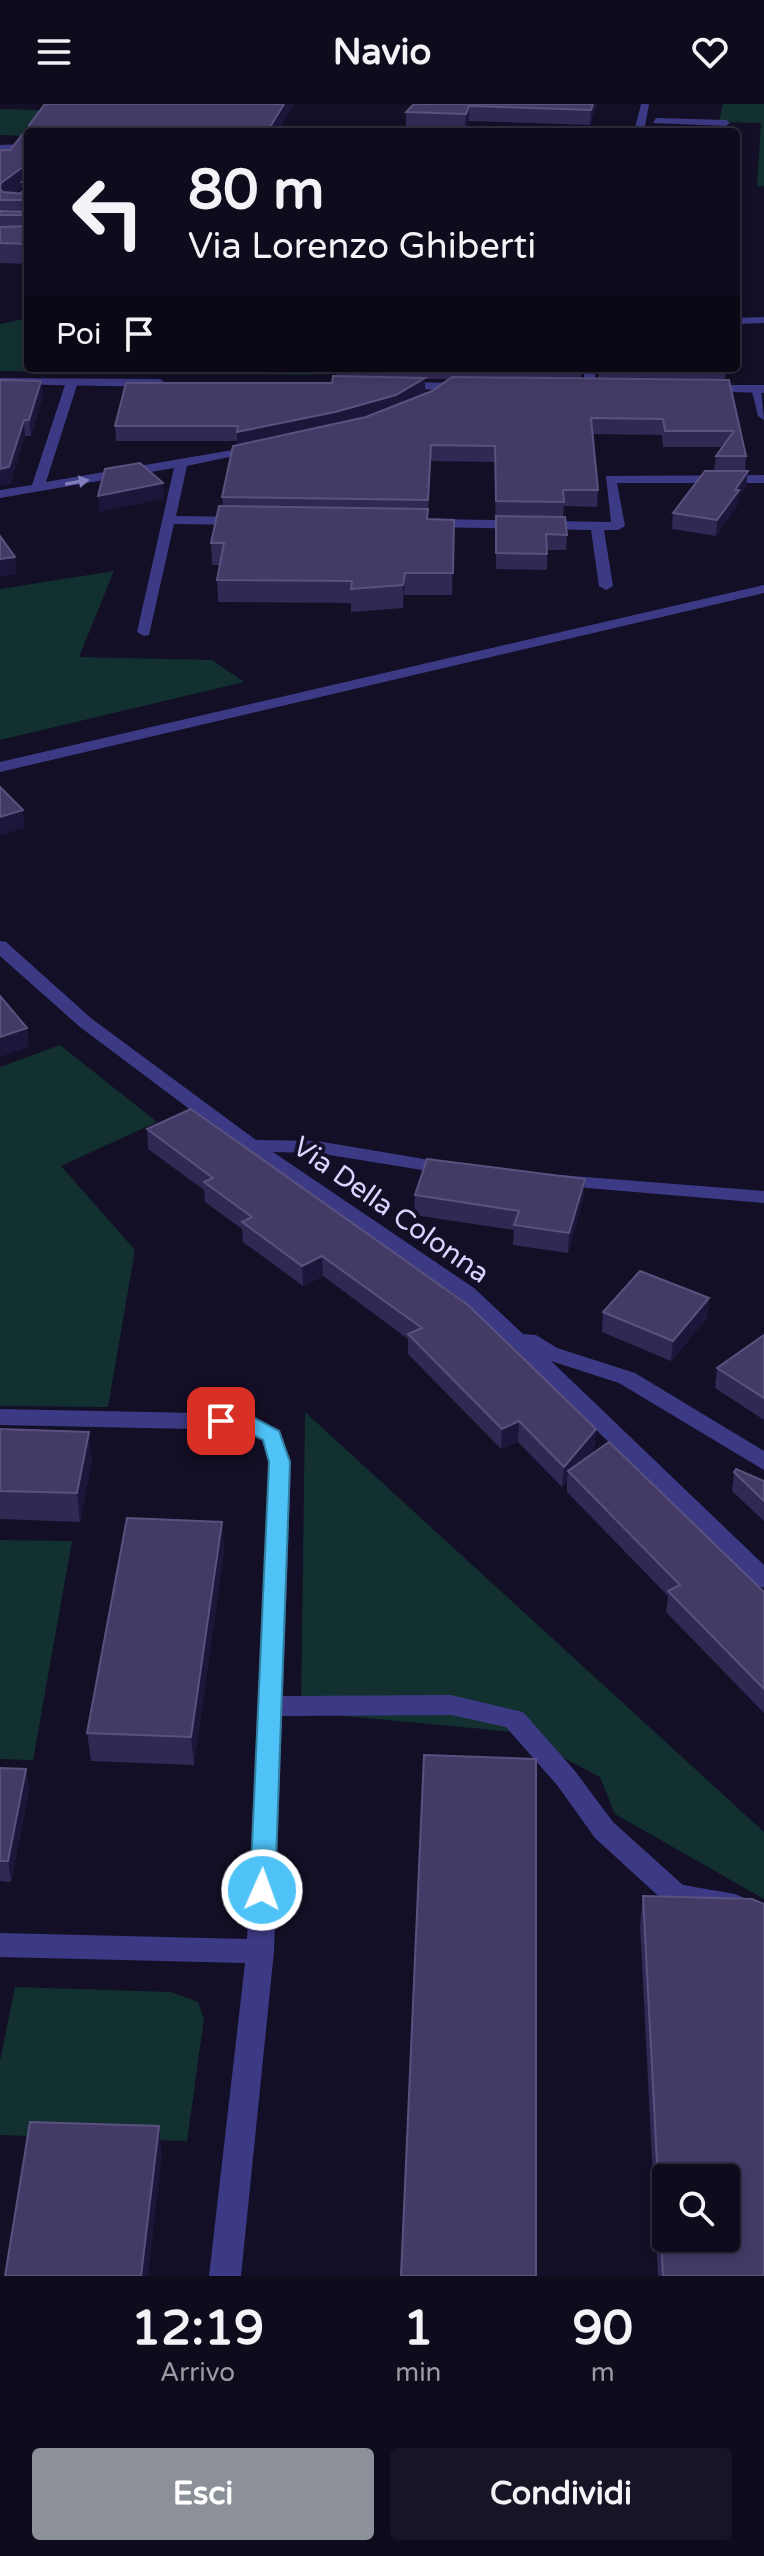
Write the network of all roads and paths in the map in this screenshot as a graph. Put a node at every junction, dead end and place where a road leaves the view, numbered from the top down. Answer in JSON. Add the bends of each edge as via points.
{"nodes":[{"id":1,"x":645,"y":104,"type":"edge"},
{"id":2,"x":656,"y":121,"type":"dead end"},
{"id":3,"x":726,"y":123,"type":"dead end"},
{"id":4,"x":639,"y":128,"type":"edge"},
{"id":5,"x":24,"y":147,"type":"edge"},
{"id":6,"x":0,"y":148,"type":"edge"},
{"id":7,"x":24,"y":192,"type":"edge"},
{"id":8,"x":24,"y":207,"type":"edge"},
{"id":9,"x":764,"y":320,"type":"edge"},
{"id":10,"x":740,"y":321,"type":"edge"},
{"id":11,"x":591,"y":372,"type":"edge"},
{"id":12,"x":0,"y":381,"type":"edge"},
{"id":13,"x":72,"y":382,"type":"junction"},
{"id":14,"x":181,"y":383,"type":"edge"},
{"id":15,"x":385,"y":386,"type":"edge"},
{"id":16,"x":449,"y":386,"type":"junction"},
{"id":17,"x":480,"y":387,"type":"edge"},
{"id":18,"x":574,"y":387,"type":"edge"},
{"id":19,"x":692,"y":389,"type":"edge"},
{"id":20,"x":760,"y":389,"type":"edge"},
{"id":21,"x":425,"y":401,"type":"edge"},
{"id":22,"x":764,"y":416,"type":"edge"},
{"id":23,"x":268,"y":448,"type":"edge"},
{"id":24,"x":181,"y":465,"type":"junction"},
{"id":25,"x":764,"y":479,"type":"edge"},
{"id":26,"x":37,"y":489,"type":"junction"},
{"id":27,"x":0,"y":494,"type":"edge"},
{"id":28,"x":169,"y":520,"type":"junction"},
{"id":29,"x":249,"y":521,"type":"edge"},
{"id":30,"x":407,"y":523,"type":"edge"},
{"id":31,"x":597,"y":526,"type":"junction"},
{"id":32,"x":606,"y":586,"type":"dead end"},
{"id":33,"x":764,"y":589,"type":"edge"},
{"id":34,"x":144,"y":632,"type":"dead end"},
{"id":35,"x":0,"y":767,"type":"edge"},
{"id":36,"x":0,"y":946,"type":"edge"},
{"id":37,"x":251,"y":1146,"type":"junction"},
{"id":38,"x":473,"y":1172,"type":"edge"},
{"id":39,"x":534,"y":1179,"type":"edge"},
{"id":40,"x":764,"y":1197,"type":"edge"},
{"id":41,"x":491,"y":1317,"type":"junction"},
{"id":42,"x":0,"y":1417,"type":"edge"},
{"id":43,"x":764,"y":1462,"type":"edge"},
{"id":44,"x":764,"y":1579,"type":"edge"},
{"id":45,"x":269,"y":1706,"type":"junction"},
{"id":46,"x":764,"y":1919,"type":"edge"},
{"id":47,"x":0,"y":1945,"type":"edge"},
{"id":48,"x":260,"y":1951,"type":"junction"},
{"id":49,"x":225,"y":2276,"type":"edge"}],
"edges":[{"from":1,"to":4,"type":"street"},
{"from":2,"to":3,"type":"street"},
{"from":5,"to":6,"type":"street"},
{"from":7,"to":8,"type":"street","via":[[8,206]]},
{"from":9,"to":10,"type":"street"},
{"from":11,"to":18,"type":"street","via":[[596,388]]},
{"from":12,"to":13,"type":"street"},
{"from":13,"to":14,"type":"street"},
{"from":13,"to":26,"type":"street"},
{"from":15,"to":16,"type":"street"},
{"from":16,"to":17,"type":"street"},
{"from":16,"to":21,"type":"street"},
{"from":19,"to":20,"type":"street"},
{"from":20,"to":22,"type":"street"},
{"from":23,"to":24,"type":"street"},
{"from":26,"to":24,"type":"street","one_way":true},
{"from":24,"to":28,"type":"street"},
{"from":25,"to":31,"type":"street","via":[[610,479],[618,526]]},
{"from":26,"to":27,"type":"street"},
{"from":28,"to":29,"type":"street"},
{"from":28,"to":34,"type":"street"},
{"from":30,"to":31,"type":"street"},
{"from":31,"to":32,"type":"street"},
{"from":33,"to":35,"type":"street"},
{"from":36,"to":37,"type":"street","name":"Via Della Colonna","via":[[86,1023]]},
{"from":37,"to":38,"type":"street","via":[[317,1147]]},
{"from":37,"to":41,"type":"street","name":"Via Della Colonna","via":[[467,1293]]},
{"from":39,"to":40,"type":"street"},
{"from":41,"to":43,"type":"street","via":[[549,1353],[627,1378]]},
{"from":41,"to":44,"type":"street","name":"Via Della Colonna"},
{"from":42,"to":45,"type":"street","via":[[246,1422],[272,1436],[280,1462]]},
{"from":45,"to":46,"type":"street","via":[[451,1705],[514,1719],[604,1830],[676,1895],[735,1906]]},
{"from":45,"to":48,"type":"street"},
{"from":47,"to":48,"type":"street"},
{"from":48,"to":49,"type":"street"}]}
